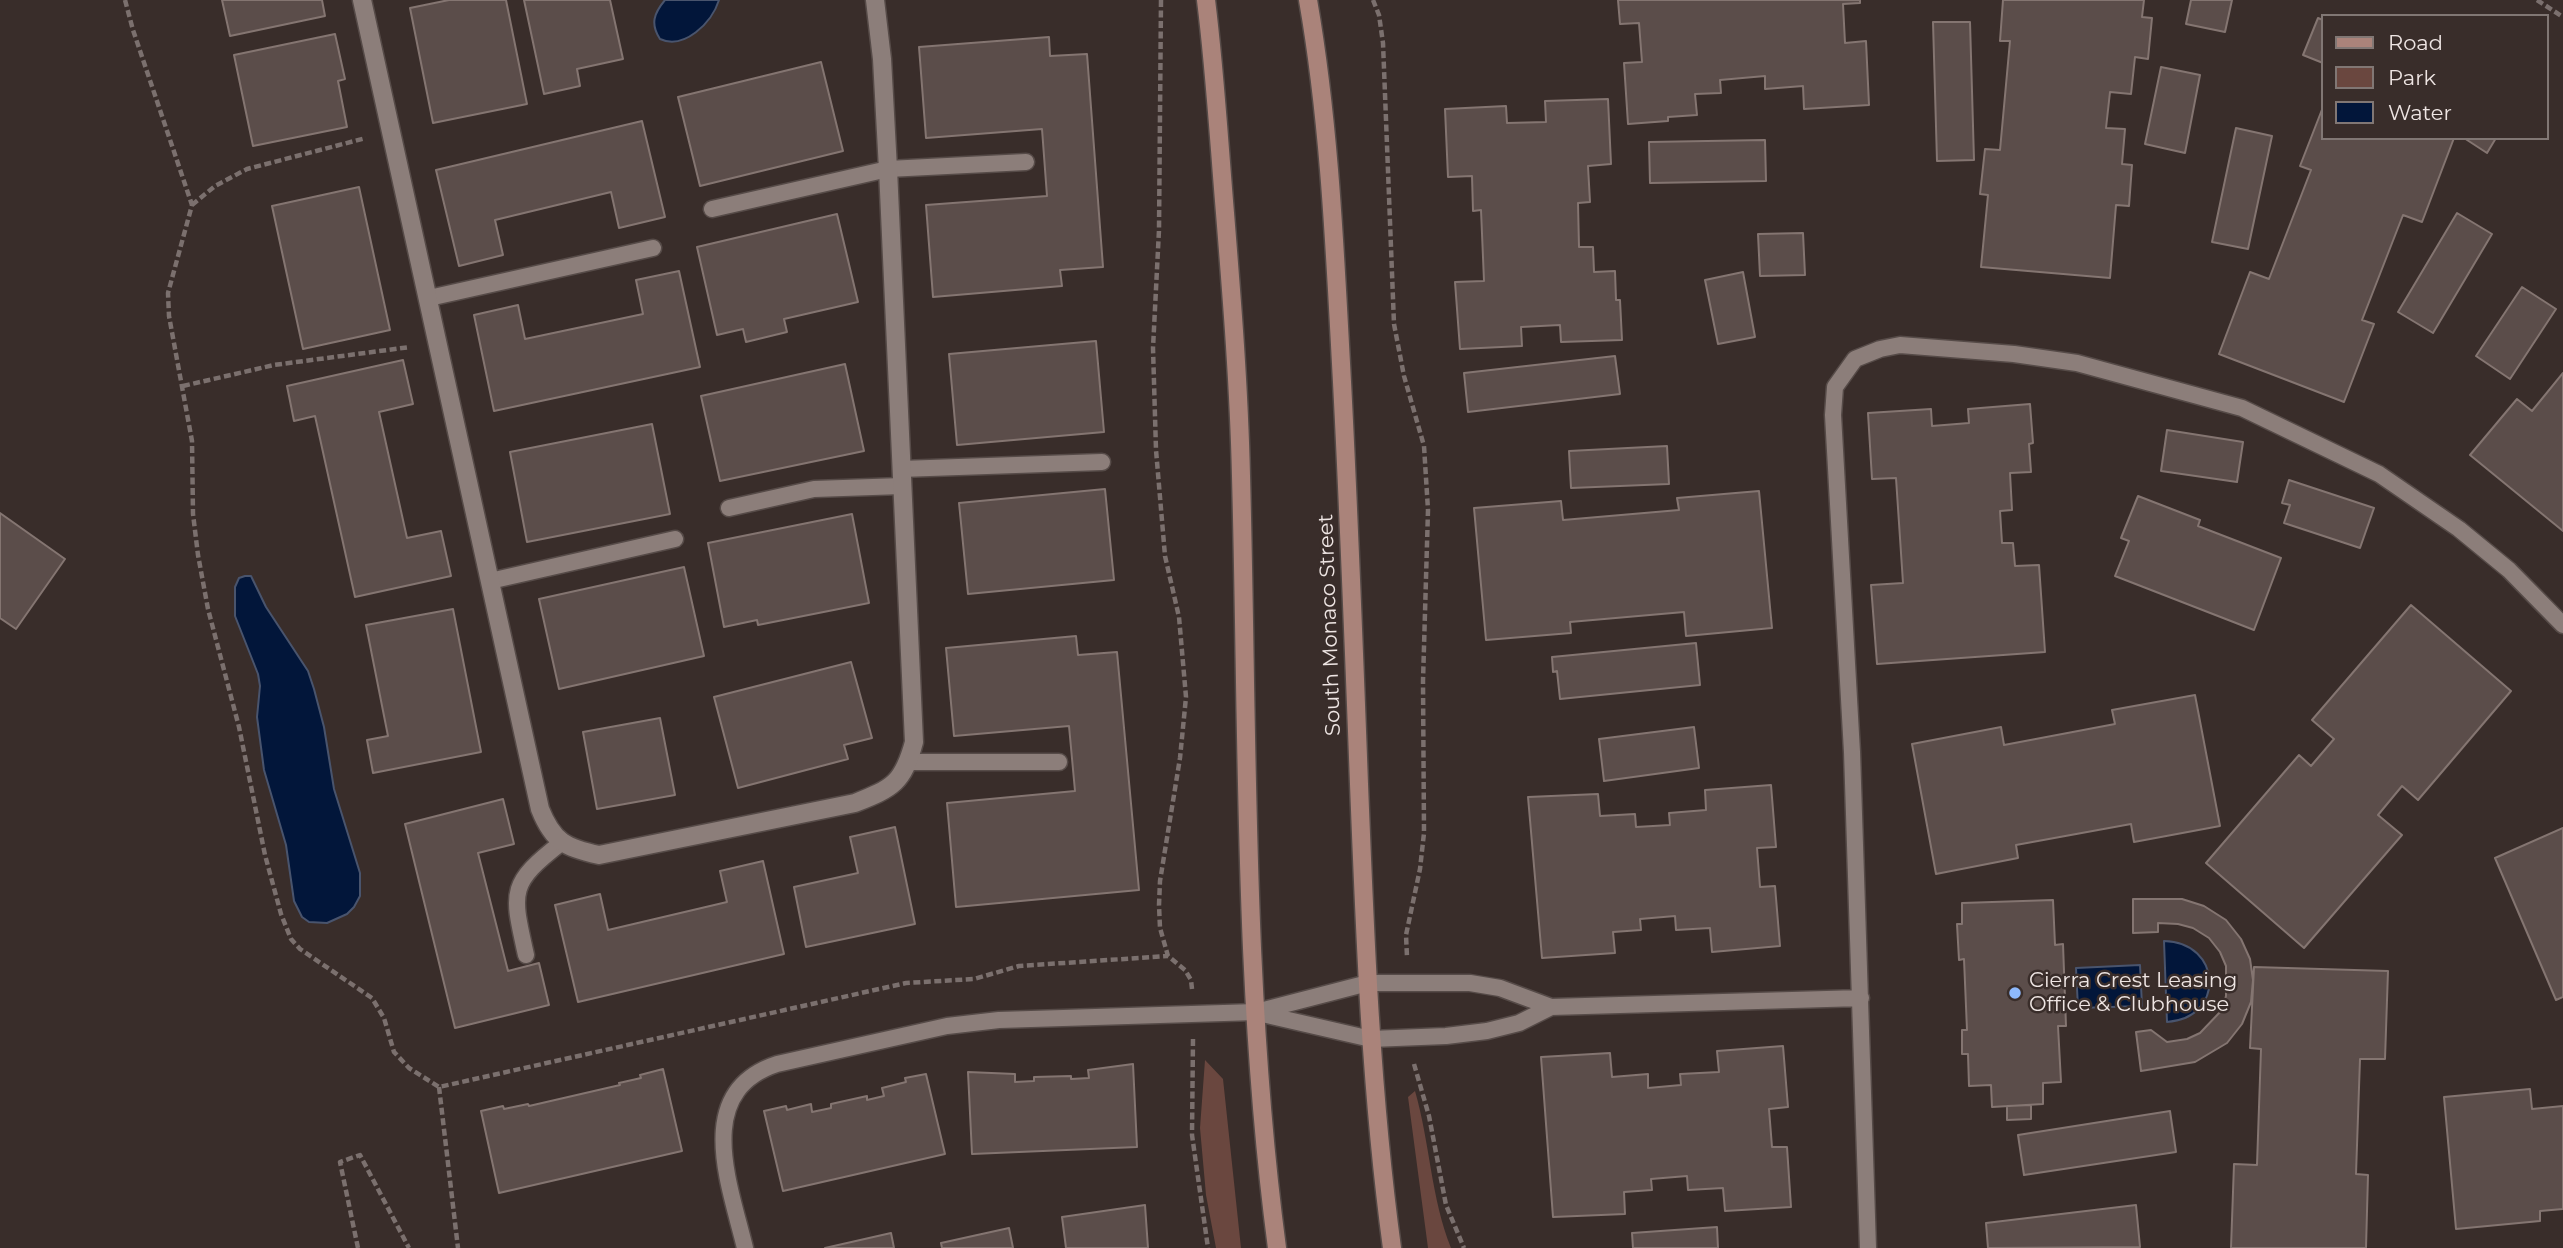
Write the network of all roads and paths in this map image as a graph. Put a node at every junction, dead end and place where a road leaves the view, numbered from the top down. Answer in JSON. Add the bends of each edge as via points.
{"nodes":[{"id":1,"x":125,"y":0,"type":"edge"},
{"id":2,"x":362,"y":0,"type":"edge"},
{"id":3,"x":875,"y":0,"type":"edge"},
{"id":4,"x":1161,"y":0,"type":"edge"},
{"id":5,"x":1206,"y":0,"type":"edge"},
{"id":6,"x":1308,"y":0,"type":"edge"},
{"id":7,"x":1373,"y":0,"type":"edge"},
{"id":8,"x":2537,"y":0,"type":"edge"},
{"id":9,"x":2563,"y":17,"type":"edge"},
{"id":10,"x":392,"y":132,"type":"junction"},
{"id":11,"x":1026,"y":162,"type":"dead end"},
{"id":12,"x":888,"y":169,"type":"junction"},
{"id":13,"x":192,"y":205,"type":"junction"},
{"id":14,"x":712,"y":209,"type":"dead end"},
{"id":15,"x":653,"y":248,"type":"dead end"},
{"id":16,"x":429,"y":298,"type":"junction"},
{"id":17,"x":438,"y":343,"type":"junction"},
{"id":18,"x":183,"y":386,"type":"junction"},
{"id":19,"x":1102,"y":462,"type":"dead end"},
{"id":20,"x":902,"y":478,"type":"junction"},
{"id":21,"x":729,"y":508,"type":"dead end"},
{"id":22,"x":675,"y":540,"type":"dead end"},
{"id":23,"x":490,"y":581,"type":"junction"},
{"id":24,"x":2563,"y":625,"type":"edge"},
{"id":25,"x":909,"y":762,"type":"junction"},
{"id":26,"x":1059,"y":762,"type":"dead end"},
{"id":27,"x":561,"y":843,"type":"junction"},
{"id":28,"x":526,"y":955,"type":"dead end"},
{"id":29,"x":1168,"y":956,"type":"junction"},
{"id":30,"x":1409,"y":982,"type":"junction"},
{"id":31,"x":1368,"y":983,"type":"junction"},
{"id":32,"x":1860,"y":998,"type":"junction"},
{"id":33,"x":1551,"y":1007,"type":"junction"},
{"id":34,"x":1256,"y":1012,"type":"junction"},
{"id":35,"x":1194,"y":1014,"type":"junction"},
{"id":36,"x":1411,"y":1038,"type":"junction"},
{"id":37,"x":1371,"y":1039,"type":"junction"},
{"id":38,"x":439,"y":1087,"type":"junction"},
{"id":39,"x":358,"y":1248,"type":"edge"},
{"id":40,"x":409,"y":1248,"type":"edge"},
{"id":41,"x":458,"y":1248,"type":"edge"},
{"id":42,"x":745,"y":1248,"type":"edge"},
{"id":43,"x":1208,"y":1248,"type":"edge"},
{"id":44,"x":1277,"y":1248,"type":"edge"},
{"id":45,"x":1392,"y":1248,"type":"edge"},
{"id":46,"x":1464,"y":1248,"type":"edge"},
{"id":47,"x":1868,"y":1248,"type":"edge"}],
"edges":[{"from":1,"to":13,"type":"path"},
{"from":2,"to":10,"type":"street"},
{"from":3,"to":12,"type":"street"},
{"from":4,"to":29,"type":"path","via":[[1153,348],[1156,450],[1165,556],[1179,617],[1186,697],[1160,881],[1160,928]]},
{"from":5,"to":34,"type":"main road","via":[[1241,473]]},
{"from":6,"to":31,"type":"main road","name":"South Monaco Street","via":[[1333,222]]},
{"from":7,"to":30,"type":"path","via":[[1383,43],[1394,324],[1424,446],[1428,510],[1424,833],[1406,935]]},
{"from":8,"to":9,"type":"path"},
{"from":10,"to":13,"type":"path","via":[[247,169]]},
{"from":10,"to":16,"type":"street"},
{"from":11,"to":12,"type":"lane"},
{"from":12,"to":14,"type":"lane"},
{"from":12,"to":20,"type":"street"},
{"from":13,"to":18,"type":"path","via":[[168,293]]},
{"from":15,"to":16,"type":"lane"},
{"from":16,"to":17,"type":"street"},
{"from":17,"to":18,"type":"path","via":[[274,365]]},
{"from":17,"to":23,"type":"street"},
{"from":18,"to":38,"type":"path","via":[[192,442],[193,514],[208,609],[281,914],[300,949],[372,998],[384,1018],[394,1052]]},
{"from":19,"to":20,"type":"lane"},
{"from":20,"to":21,"type":"lane","via":[[814,489]]},
{"from":20,"to":25,"type":"street","via":[[914,742]]},
{"from":22,"to":23,"type":"lane"},
{"from":23,"to":27,"type":"street","via":[[540,809],[548,829]]},
{"from":24,"to":32,"type":"lane","via":[[2509,569],[2379,474],[2242,408],[2077,363],[2014,354],[1900,345],[1855,359],[1835,387],[1833,415]]},
{"from":25,"to":26,"type":"lane"},
{"from":25,"to":27,"type":"street","via":[[896,783],[855,803],[599,855]]},
{"from":27,"to":28,"type":"lane","via":[[527,871],[517,892]]},
{"from":29,"to":35,"type":"path","via":[[1191,980]]},
{"from":29,"to":38,"type":"path","via":[[1019,966],[974,979],[906,983]]},
{"from":30,"to":31,"type":"lane"},
{"from":30,"to":33,"type":"lane","via":[[1490,986]]},
{"from":31,"to":34,"type":"lane"},
{"from":31,"to":37,"type":"main road","name":"South Monaco Street"},
{"from":32,"to":33,"type":"lane"},
{"from":32,"to":47,"type":"lane"},
{"from":33,"to":36,"type":"lane","via":[[1519,1023],[1487,1031]]},
{"from":34,"to":35,"type":"lane"},
{"from":34,"to":37,"type":"lane"},
{"from":34,"to":44,"type":"main road"},
{"from":35,"to":42,"type":"lane","via":[[947,1026],[757,1071],[737,1087],[724,1128],[724,1157]]},
{"from":35,"to":43,"type":"path","via":[[1192,1135]]},
{"from":36,"to":37,"type":"lane"},
{"from":36,"to":46,"type":"path","via":[[1446,1205]]},
{"from":37,"to":45,"type":"main road","name":"South Monaco Street"},
{"from":38,"to":41,"type":"path"},
{"from":39,"to":40,"type":"path","via":[[340,1162],[360,1155]]}]}
